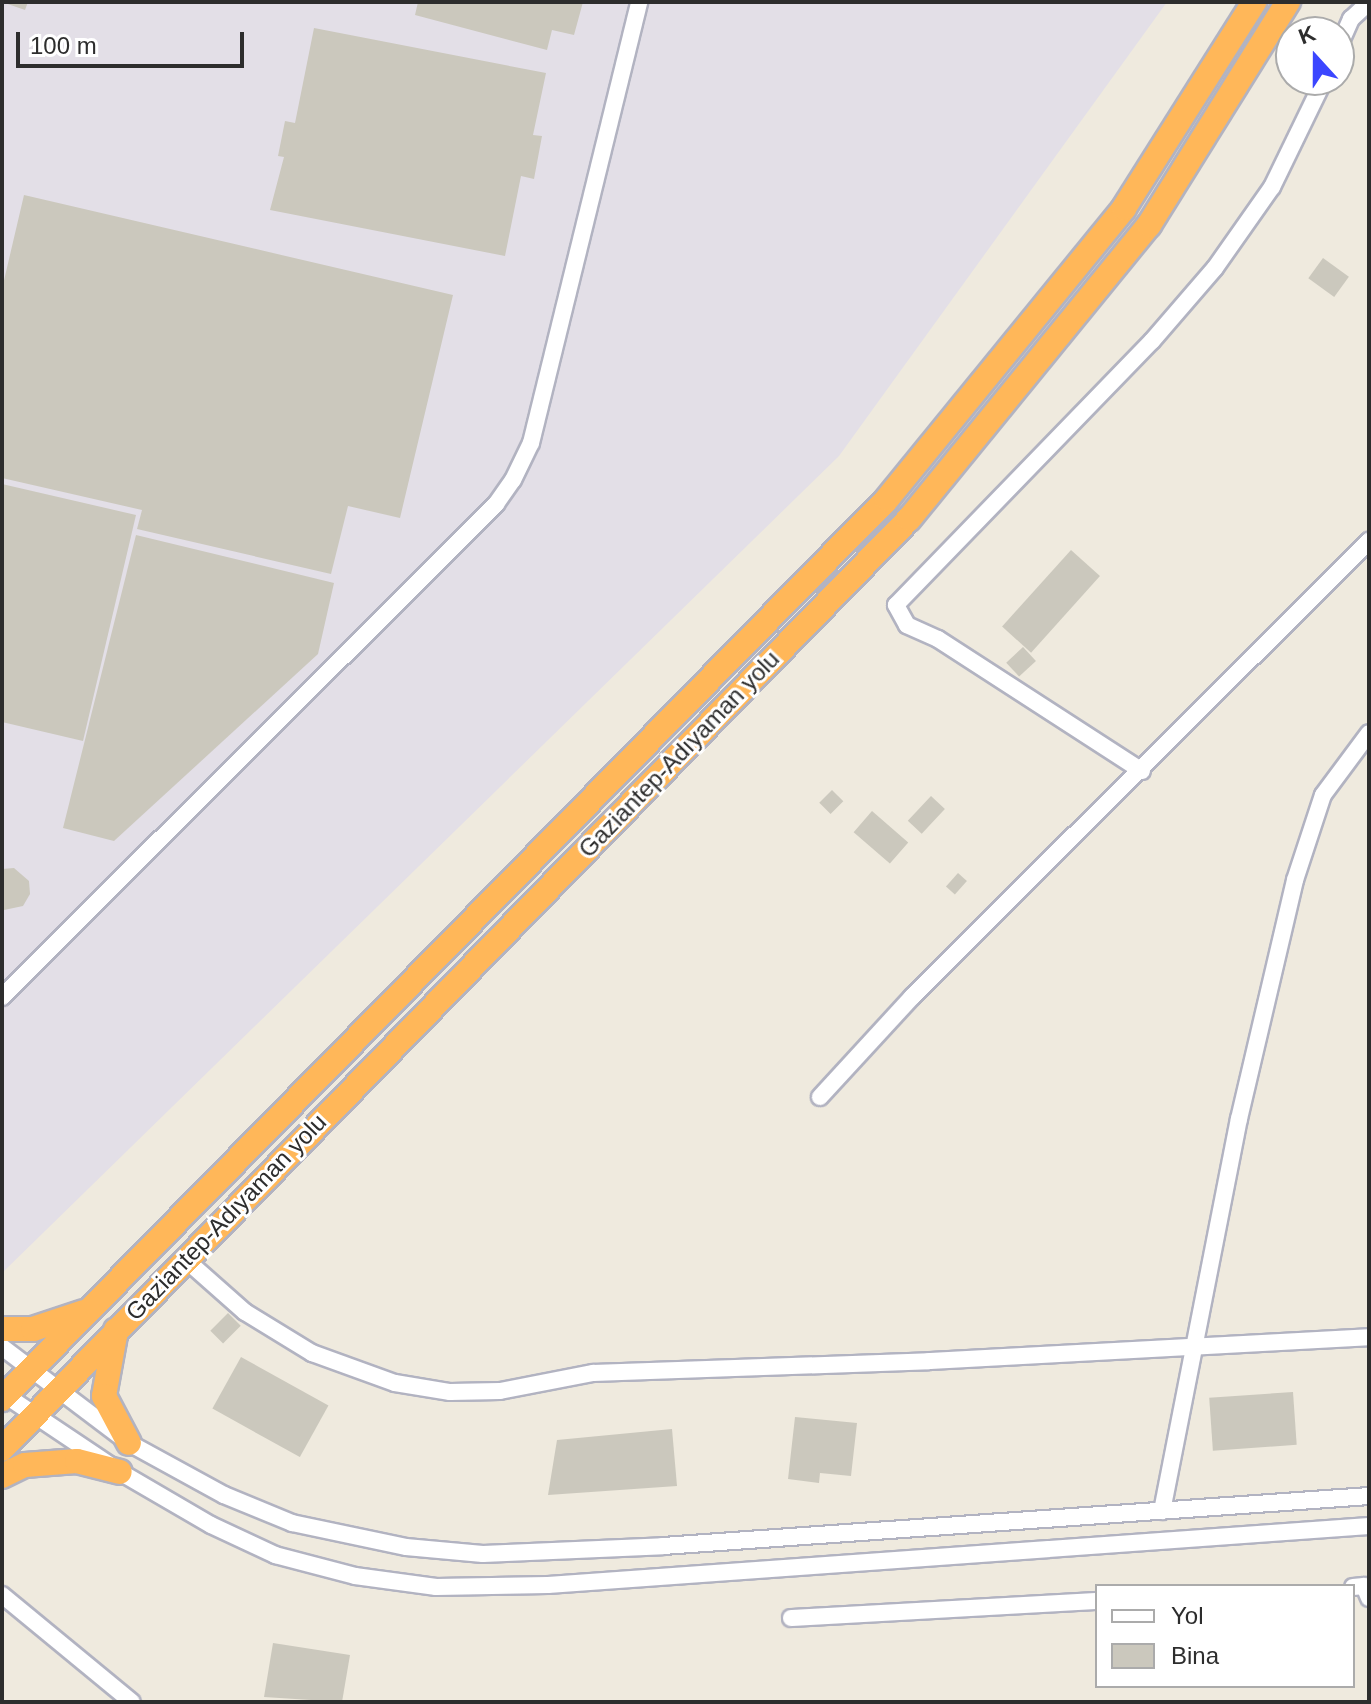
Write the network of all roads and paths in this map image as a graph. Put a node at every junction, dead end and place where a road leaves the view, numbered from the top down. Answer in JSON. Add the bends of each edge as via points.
{"nodes":[{"id":1,"x":639,"y":2,"type":"edge"},
{"id":2,"x":1254,"y":2,"type":"edge"},
{"id":3,"x":1288,"y":2,"type":"edge"},
{"id":4,"x":1316,"y":96,"type":"edge"},
{"id":5,"x":1369,"y":541,"type":"edge"},
{"id":6,"x":1369,"y":733,"type":"edge"},
{"id":7,"x":1142,"y":771,"type":"junction"},
{"id":8,"x":2,"y":997,"type":"edge"},
{"id":9,"x":820,"y":1097,"type":"dead end"},
{"id":10,"x":185,"y":1259,"type":"junction"},
{"id":11,"x":90,"y":1310,"type":"junction"},
{"id":12,"x":117,"y":1328,"type":"junction"},
{"id":13,"x":2,"y":1329,"type":"edge"},
{"id":14,"x":1369,"y":1337,"type":"edge"},
{"id":15,"x":2,"y":1347,"type":"edge"},
{"id":16,"x":1194,"y":1348,"type":"junction"},
{"id":17,"x":33,"y":1368,"type":"junction"},
{"id":18,"x":58,"y":1388,"type":"junction"},
{"id":19,"x":3,"y":1396,"type":"edge"},
{"id":20,"x":38,"y":1414,"type":"junction"},
{"id":21,"x":129,"y":1443,"type":"junction"},
{"id":22,"x":2,"y":1449,"type":"edge"},
{"id":23,"x":120,"y":1472,"type":"junction"},
{"id":24,"x":2,"y":1476,"type":"edge"},
{"id":25,"x":1369,"y":1496,"type":"edge"},
{"id":26,"x":1162,"y":1511,"type":"junction"},
{"id":27,"x":1369,"y":1526,"type":"edge"},
{"id":28,"x":1355,"y":1587,"type":"edge"},
{"id":29,"x":2,"y":1595,"type":"edge"},
{"id":30,"x":1369,"y":1598,"type":"edge"},
{"id":31,"x":1095,"y":1601,"type":"edge"},
{"id":32,"x":791,"y":1618,"type":"dead end"},
{"id":33,"x":132,"y":1702,"type":"edge"}],
"edges":[{"from":1,"to":8,"type":"street","via":[[531,443],[513,480],[496,504]]},
{"from":2,"to":11,"type":"highway","name":"Gaziantep-Adıyaman yolu","via":[[1124,208],[887,499]]},
{"from":3,"to":10,"type":"highway","name":"Gaziantep-Adıyaman yolu","via":[[1149,225],[909,519]]},
{"from":4,"to":7,"type":"street","via":[[1272,187],[1215,268],[1152,341],[896,605],[907,625],[938,639]]},
{"from":5,"to":7,"type":"street"},
{"from":6,"to":16,"type":"street","via":[[1323,795],[1295,880],[1239,1119]]},
{"from":7,"to":9,"type":"street","via":[[912,997]]},
{"from":10,"to":12,"type":"highway","name":"Gaziantep-Adıyaman yolu"},
{"from":10,"to":16,"type":"street","via":[[245,1312],[312,1353],[395,1383],[450,1392],[500,1391],[593,1373]]},
{"from":11,"to":13,"type":"highway","via":[[33,1329]]},
{"from":11,"to":17,"type":"highway","name":"Gaziantep-Adıyaman yolu"},
{"from":12,"to":18,"type":"highway","name":"Gaziantep-Adıyaman yolu"},
{"from":12,"to":21,"type":"highway","via":[[104,1396]]},
{"from":14,"to":16,"type":"street"},
{"from":15,"to":17,"type":"street"},
{"from":16,"to":26,"type":"street"},
{"from":17,"to":18,"type":"street"},
{"from":17,"to":19,"type":"highway","name":"Gaziantep-Adıyaman yolu"},
{"from":18,"to":20,"type":"highway","name":"Gaziantep-Adıyaman yolu"},
{"from":18,"to":21,"type":"street"},
{"from":19,"to":20,"type":"street"},
{"from":20,"to":22,"type":"highway","name":"Gaziantep-Adıyaman yolu"},
{"from":20,"to":23,"type":"street"},
{"from":21,"to":26,"type":"street","via":[[224,1495],[292,1523],[347,1539],[483,1554]]},
{"from":23,"to":24,"type":"highway","via":[[77,1461],[25,1465]]},
{"from":23,"to":27,"type":"street","via":[[275,1555],[355,1576],[436,1587],[548,1585]]},
{"from":25,"to":26,"type":"street"},
{"from":28,"to":30,"type":"street","via":[[1364,1586]]},
{"from":29,"to":33,"type":"street"},
{"from":31,"to":32,"type":"street"}]}
